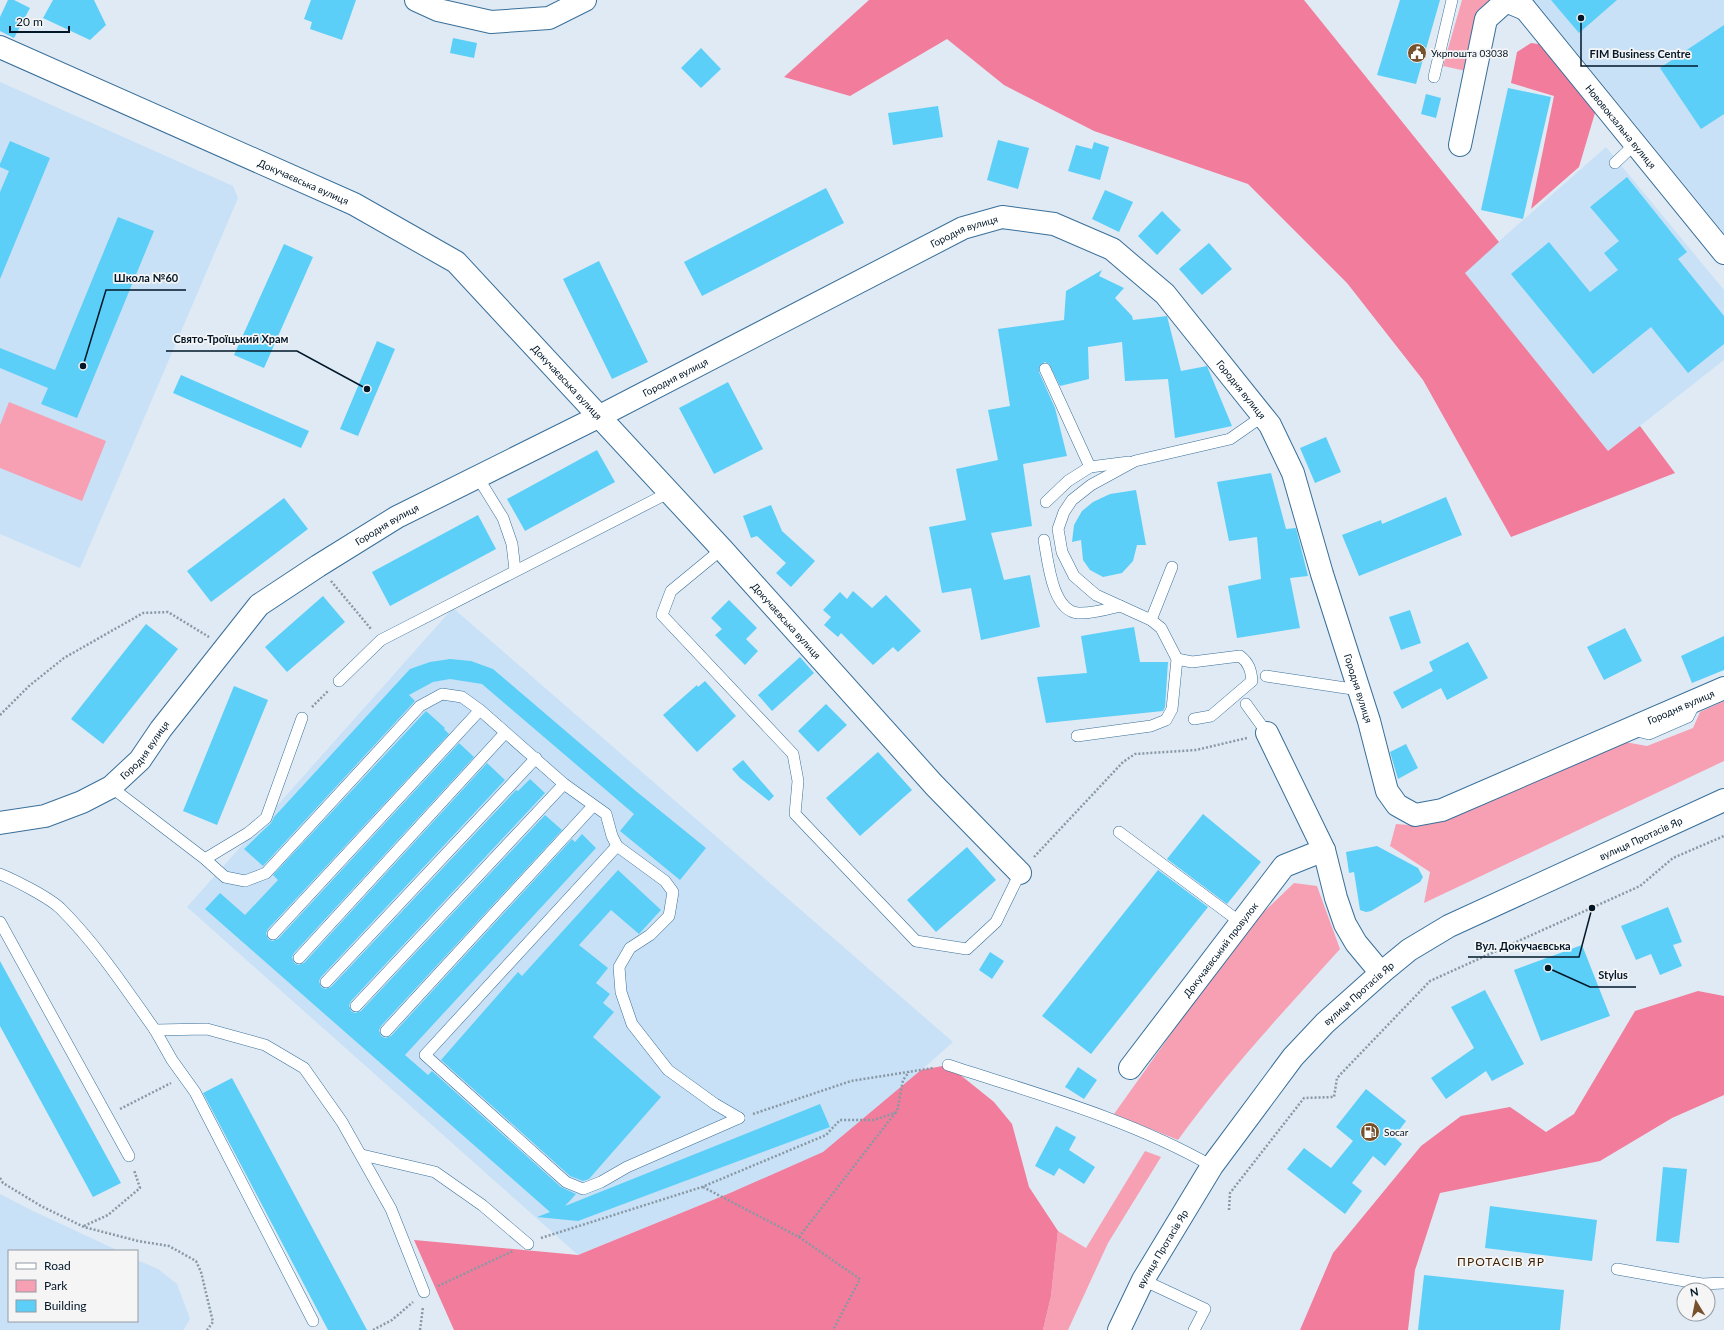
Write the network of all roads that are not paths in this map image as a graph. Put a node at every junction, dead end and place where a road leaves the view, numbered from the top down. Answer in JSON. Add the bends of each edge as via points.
{"nodes":[{"id":1,"x":416,"y":0,"type":"edge"},
{"id":2,"x":585,"y":0,"type":"edge"},
{"id":3,"x":1452,"y":0,"type":"edge"},
{"id":4,"x":1522,"y":5,"type":"edge"},
{"id":5,"x":0,"y":47,"type":"edge"},
{"id":6,"x":1434,"y":77,"type":"dead end"},
{"id":7,"x":1635,"y":144,"type":"junction"},
{"id":8,"x":1460,"y":146,"type":"dead end"},
{"id":9,"x":1615,"y":164,"type":"dead end"},
{"id":10,"x":1724,"y":253,"type":"edge"},
{"id":11,"x":1045,"y":369,"type":"dead end"},
{"id":12,"x":600,"y":416,"type":"junction"},
{"id":13,"x":1263,"y":416,"type":"junction"},
{"id":14,"x":1135,"y":461,"type":"junction"},
{"id":15,"x":1090,"y":468,"type":"junction"},
{"id":16,"x":477,"y":476,"type":"junction"},
{"id":17,"x":670,"y":492,"type":"junction"},
{"id":18,"x":1046,"y":502,"type":"dead end"},
{"id":19,"x":1044,"y":540,"type":"dead end"},
{"id":20,"x":722,"y":548,"type":"junction"},
{"id":21,"x":1172,"y":567,"type":"dead end"},
{"id":22,"x":515,"y":570,"type":"junction"},
{"id":23,"x":1120,"y":606,"type":"junction"},
{"id":24,"x":1151,"y":620,"type":"junction"},
{"id":25,"x":1177,"y":659,"type":"junction"},
{"id":26,"x":1266,"y":676,"type":"dead end"},
{"id":27,"x":339,"y":681,"type":"road end"},
{"id":28,"x":1724,"y":688,"type":"edge"},
{"id":29,"x":1359,"y":690,"type":"junction"},
{"id":30,"x":1246,"y":704,"type":"dead end"},
{"id":31,"x":480,"y":710,"type":"junction"},
{"id":32,"x":302,"y":718,"type":"road end"},
{"id":33,"x":1194,"y":719,"type":"dead end"},
{"id":34,"x":505,"y":733,"type":"junction"},
{"id":35,"x":1267,"y":733,"type":"joint"},
{"id":36,"x":1077,"y":736,"type":"dead end"},
{"id":37,"x":536,"y":758,"type":"junction"},
{"id":38,"x":564,"y":784,"type":"junction"},
{"id":39,"x":111,"y":787,"type":"junction"},
{"id":40,"x":1724,"y":800,"type":"edge"},
{"id":41,"x":593,"y":806,"type":"junction"},
{"id":42,"x":0,"y":823,"type":"edge"},
{"id":43,"x":1119,"y":832,"type":"dead end"},
{"id":44,"x":617,"y":846,"type":"junction"},
{"id":45,"x":1324,"y":850,"type":"junction"},
{"id":46,"x":205,"y":859,"type":"junction"},
{"id":47,"x":1020,"y":872,"type":"joint"},
{"id":48,"x":0,"y":874,"type":"edge"},
{"id":49,"x":0,"y":922,"type":"edge"},
{"id":50,"x":1240,"y":922,"type":"junction"},
{"id":51,"x":273,"y":934,"type":"dead end"},
{"id":52,"x":298,"y":958,"type":"dead end"},
{"id":53,"x":1381,"y":973,"type":"junction"},
{"id":54,"x":326,"y":982,"type":"dead end"},
{"id":55,"x":356,"y":1006,"type":"dead end"},
{"id":56,"x":155,"y":1030,"type":"junction"},
{"id":57,"x":386,"y":1030,"type":"dead end"},
{"id":58,"x":948,"y":1065,"type":"road end"},
{"id":59,"x":1130,"y":1068,"type":"dead end"},
{"id":60,"x":362,"y":1155,"type":"dead end"},
{"id":61,"x":130,"y":1156,"type":"road end"},
{"id":62,"x":1212,"y":1166,"type":"junction"},
{"id":63,"x":528,"y":1244,"type":"road end"},
{"id":64,"x":1617,"y":1269,"type":"dead end"},
{"id":65,"x":1143,"y":1280,"type":"junction"},
{"id":66,"x":1724,"y":1283,"type":"edge"},
{"id":67,"x":424,"y":1292,"type":"road end"},
{"id":68,"x":313,"y":1321,"type":"dead end"},
{"id":69,"x":1118,"y":1330,"type":"edge"},
{"id":70,"x":1194,"y":1330,"type":"edge"}],
"edges":[{"from":1,"to":2,"type":"street","via":[[438,10],[491,22],[549,18]]},
{"from":3,"to":6,"type":"lane"},
{"from":4,"to":7,"type":"street","name":"Нововокзальна вулиця"},
{"from":4,"to":8,"type":"street","via":[[1506,2],[1486,19]]},
{"from":5,"to":12,"type":"street","name":"Докучаєвська вулиця","via":[[354,204],[456,262]]},
{"from":7,"to":9,"type":"lane"},
{"from":7,"to":10,"type":"street","name":"Нововокзальна вулиця"},
{"from":11,"to":15,"type":"lane"},
{"from":12,"to":13,"type":"street","name":"Городня вулиця","via":[[963,228],[1002,217],[1054,224],[1112,249],[1165,294]]},
{"from":12,"to":16,"type":"street","name":"Городня вулиця"},
{"from":12,"to":17,"type":"street","name":"Докучаєвська вулиця"},
{"from":13,"to":14,"type":"lane","via":[[1230,439]]},
{"from":13,"to":29,"type":"street","name":"Городня вулиця","via":[[1270,425],[1293,473]]},
{"from":14,"to":15,"type":"lane"},
{"from":14,"to":23,"type":"lane","via":[[1091,485],[1072,500],[1058,529],[1062,552],[1074,576],[1096,595]]},
{"from":15,"to":18,"type":"lane","via":[[1068,481]]},
{"from":16,"to":22,"type":"lane","via":[[502,518],[512,544]]},
{"from":16,"to":39,"type":"street","name":"Городня вулиця","via":[[397,517],[259,605],[161,729],[140,760]]},
{"from":17,"to":20,"type":"street","name":"Докучаєвська вулиця"},
{"from":17,"to":22,"type":"lane"},
{"from":19,"to":23,"type":"lane","via":[[1059,601],[1070,612],[1079,614]]},
{"from":20,"to":47,"type":"street","name":"Докучаєвська вулиця","via":[[934,785]]},
{"from":20,"to":47,"type":"lane","via":[[671,591],[662,615],[793,754],[798,781],[795,814],[916,941],[967,949],[996,922]]},
{"from":21,"to":24,"type":"lane"},
{"from":22,"to":27,"type":"lane","via":[[381,640]]},
{"from":23,"to":24,"type":"lane"},
{"from":24,"to":25,"type":"lane","via":[[1161,628]]},
{"from":25,"to":33,"type":"lane","via":[[1192,662],[1240,656],[1252,672],[1252,681],[1212,716]]},
{"from":25,"to":36,"type":"lane","via":[[1172,709],[1166,720],[1151,726]]},
{"from":26,"to":29,"type":"lane"},
{"from":28,"to":29,"type":"street","name":"Городня вулиця","via":[[1442,810],[1415,815],[1397,805],[1387,790]]},
{"from":30,"to":35,"type":"lane"},
{"from":31,"to":34,"type":"lane"},
{"from":31,"to":46,"type":"lane","via":[[462,697],[442,694],[420,706],[266,873],[245,881],[225,877]]},
{"from":31,"to":51,"type":"lane"},
{"from":32,"to":46,"type":"lane","via":[[266,818],[248,833]]},
{"from":34,"to":37,"type":"lane"},
{"from":34,"to":52,"type":"lane"},
{"from":35,"to":45,"type":"street"},
{"from":37,"to":38,"type":"lane"},
{"from":37,"to":54,"type":"lane"},
{"from":38,"to":41,"type":"lane"},
{"from":38,"to":55,"type":"lane"},
{"from":39,"to":42,"type":"street","name":"Городня вулиця","via":[[82,802],[44,816]]},
{"from":39,"to":46,"type":"lane"},
{"from":40,"to":53,"type":"street","name":"вулиця Протасів Яр","via":[[1449,926],[1409,950]]},
{"from":41,"to":44,"type":"lane","via":[[606,814]]},
{"from":41,"to":57,"type":"lane"},
{"from":43,"to":50,"type":"lane"},
{"from":44,"to":44,"type":"lane","via":[[425,1055],[566,1182],[583,1189],[739,1118],[668,1070],[632,1024],[621,992],[619,967],[630,948],[650,935],[669,916],[674,892],[665,881]]},
{"from":45,"to":50,"type":"street","name":"Докучаєвський провулок","via":[[1284,866]]},
{"from":45,"to":53,"type":"street","via":[[1345,924],[1356,943]]},
{"from":48,"to":56,"type":"lane","via":[[13,879],[60,908],[104,958]]},
{"from":49,"to":61,"type":"lane"},
{"from":50,"to":59,"type":"street","name":"Докучаєвський провулок"},
{"from":53,"to":62,"type":"street","name":"вулиця Протасів Яр","via":[[1325,1022],[1293,1057]]},
{"from":56,"to":67,"type":"lane","via":[[207,1029],[265,1045],[304,1068],[342,1122],[391,1209]]},
{"from":56,"to":68,"type":"lane","via":[[194,1092]]},
{"from":58,"to":62,"type":"lane","via":[[1099,1114],[1192,1154]]},
{"from":60,"to":63,"type":"lane","via":[[435,1172],[482,1205]]},
{"from":62,"to":65,"type":"street","name":"вулиця Протасів Яр"},
{"from":64,"to":66,"type":"lane","via":[[1702,1284]]},
{"from":65,"to":69,"type":"street","name":"вулиця Протасів Яр"},
{"from":65,"to":70,"type":"lane","via":[[1205,1309]]}]}
